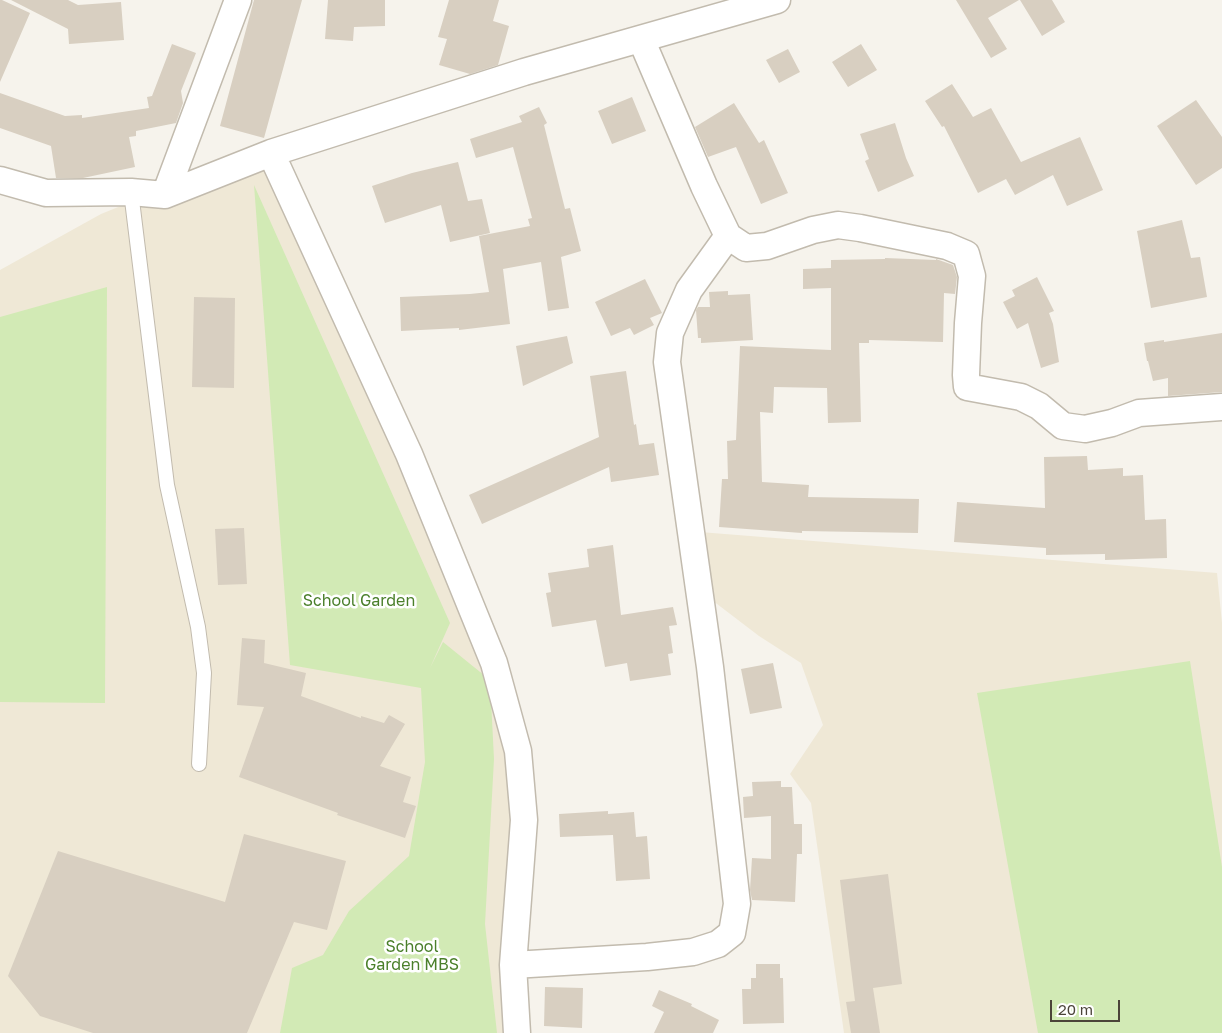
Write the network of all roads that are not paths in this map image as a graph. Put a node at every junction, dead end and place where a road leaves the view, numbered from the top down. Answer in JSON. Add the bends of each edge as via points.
{"nodes":[{"id":1,"x":238,"y":0,"type":"edge"},
{"id":2,"x":777,"y":0,"type":"edge"},
{"id":3,"x":641,"y":39,"type":"junction"},
{"id":4,"x":271,"y":153,"type":"junction"},
{"id":5,"x":0,"y":180,"type":"edge"},
{"id":6,"x":131,"y":192,"type":"junction"},
{"id":7,"x":165,"y":195,"type":"junction"},
{"id":8,"x":728,"y":236,"type":"junction"},
{"id":9,"x":1222,"y":408,"type":"edge"},
{"id":10,"x":199,"y":764,"type":"dead end"},
{"id":11,"x":513,"y":965,"type":"junction"},
{"id":12,"x":517,"y":1033,"type":"edge"}],
"edges":[{"from":1,"to":7,"type":"street"},
{"from":2,"to":3,"type":"street"},
{"from":3,"to":4,"type":"street","via":[[524,72]]},
{"from":3,"to":8,"type":"street"},
{"from":4,"to":7,"type":"street"},
{"from":4,"to":11,"type":"street","via":[[409,454],[494,663],[518,751],[524,820]]},
{"from":5,"to":6,"type":"street","via":[[46,193]]},
{"from":6,"to":7,"type":"street"},
{"from":6,"to":10,"type":"lane","via":[[168,486],[198,627],[204,673]]},
{"from":8,"to":9,"type":"street","via":[[746,248],[767,246],[838,225],[947,246],[966,254],[972,276],[968,387],[1021,397],[1039,406],[1063,426],[1085,429],[1139,413]]},
{"from":8,"to":11,"type":"street","via":[[689,290],[670,333],[667,362],[710,666],[737,904],[732,933],[718,944],[693,952]]},
{"from":11,"to":12,"type":"street"}]}
